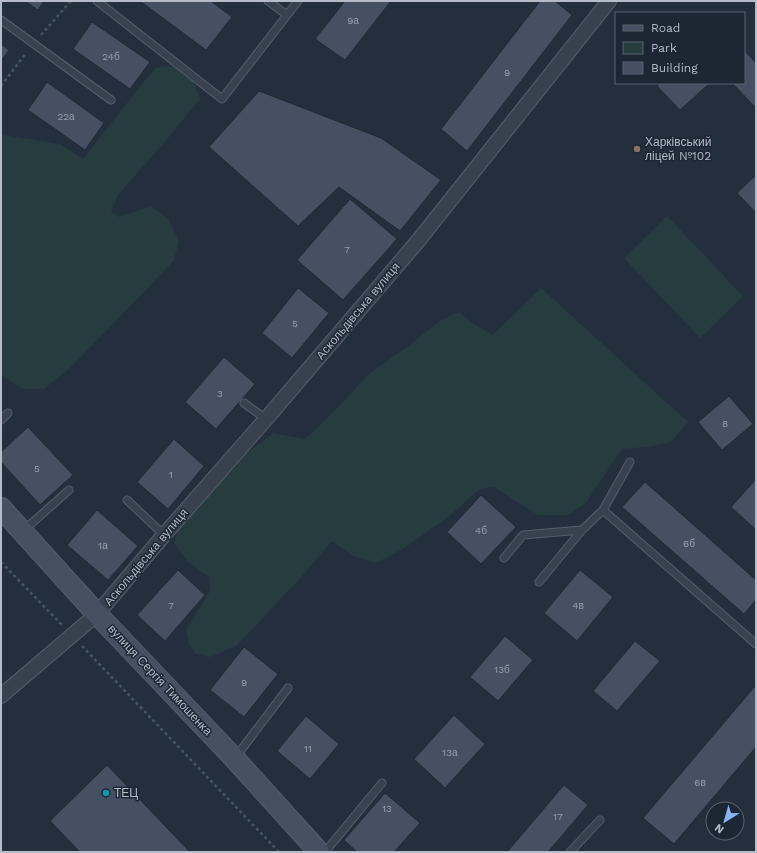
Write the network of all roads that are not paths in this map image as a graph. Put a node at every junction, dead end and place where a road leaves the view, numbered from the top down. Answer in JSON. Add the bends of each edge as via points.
{"nodes":[{"id":1,"x":97,"y":1,"type":"edge"},
{"id":2,"x":268,"y":1,"type":"edge"},
{"id":3,"x":298,"y":1,"type":"edge"},
{"id":4,"x":609,"y":1,"type":"edge"},
{"id":5,"x":287,"y":15,"type":"junction"},
{"id":6,"x":1,"y":20,"type":"edge"},
{"id":7,"x":111,"y":100,"type":"dead end"},
{"id":8,"x":244,"y":403,"type":"dead end"},
{"id":9,"x":8,"y":413,"type":"dead end"},
{"id":10,"x":266,"y":419,"type":"junction"},
{"id":11,"x":1,"y":420,"type":"edge"},
{"id":12,"x":630,"y":462,"type":"dead end"},
{"id":13,"x":69,"y":490,"type":"dead end"},
{"id":14,"x":128,"y":500,"type":"dead end"},
{"id":15,"x":1,"y":508,"type":"edge"},
{"id":16,"x":603,"y":510,"type":"junction"},
{"id":17,"x":582,"y":530,"type":"junction"},
{"id":18,"x":22,"y":532,"type":"junction"},
{"id":19,"x":164,"y":535,"type":"junction"},
{"id":20,"x":504,"y":558,"type":"dead end"},
{"id":21,"x":539,"y":582,"type":"dead end"},
{"id":22,"x":98,"y":614,"type":"junction"},
{"id":23,"x":756,"y":644,"type":"edge"},
{"id":24,"x":288,"y":688,"type":"dead end"},
{"id":25,"x":1,"y":696,"type":"edge"},
{"id":26,"x":234,"y":758,"type":"junction"},
{"id":27,"x":382,"y":783,"type":"dead end"},
{"id":28,"x":600,"y":820,"type":"dead end"},
{"id":29,"x":319,"y":852,"type":"edge"},
{"id":30,"x":325,"y":852,"type":"edge"},
{"id":31,"x":570,"y":852,"type":"edge"}],
"edges":[{"from":1,"to":5,"type":"lane","via":[[222,99]]},
{"from":2,"to":5,"type":"lane"},
{"from":3,"to":5,"type":"lane"},
{"from":4,"to":10,"type":"street","name":"Аскольдівська вулиця","via":[[418,241]]},
{"from":6,"to":7,"type":"lane"},
{"from":8,"to":10,"type":"lane"},
{"from":9,"to":11,"type":"lane"},
{"from":10,"to":19,"type":"street","name":"Аскольдівська вулиця"},
{"from":12,"to":16,"type":"lane"},
{"from":13,"to":18,"type":"lane"},
{"from":14,"to":19,"type":"lane"},
{"from":15,"to":18,"type":"street","name":"вулиця Сергія Тимошенка"},
{"from":16,"to":17,"type":"lane"},
{"from":16,"to":23,"type":"lane"},
{"from":17,"to":20,"type":"lane","via":[[523,535]]},
{"from":17,"to":21,"type":"lane"},
{"from":18,"to":22,"type":"street","name":"вулиця Сергія Тимошенка"},
{"from":19,"to":22,"type":"street","name":"Аскольдівська вулиця"},
{"from":22,"to":25,"type":"street","name":"Аскольдівська вулиця"},
{"from":22,"to":26,"type":"street","name":"вулиця Сергія Тимошенка"},
{"from":24,"to":26,"type":"lane"},
{"from":26,"to":29,"type":"street","name":"вулиця Сергія Тимошенка"},
{"from":27,"to":30,"type":"lane"},
{"from":28,"to":31,"type":"lane"}]}
